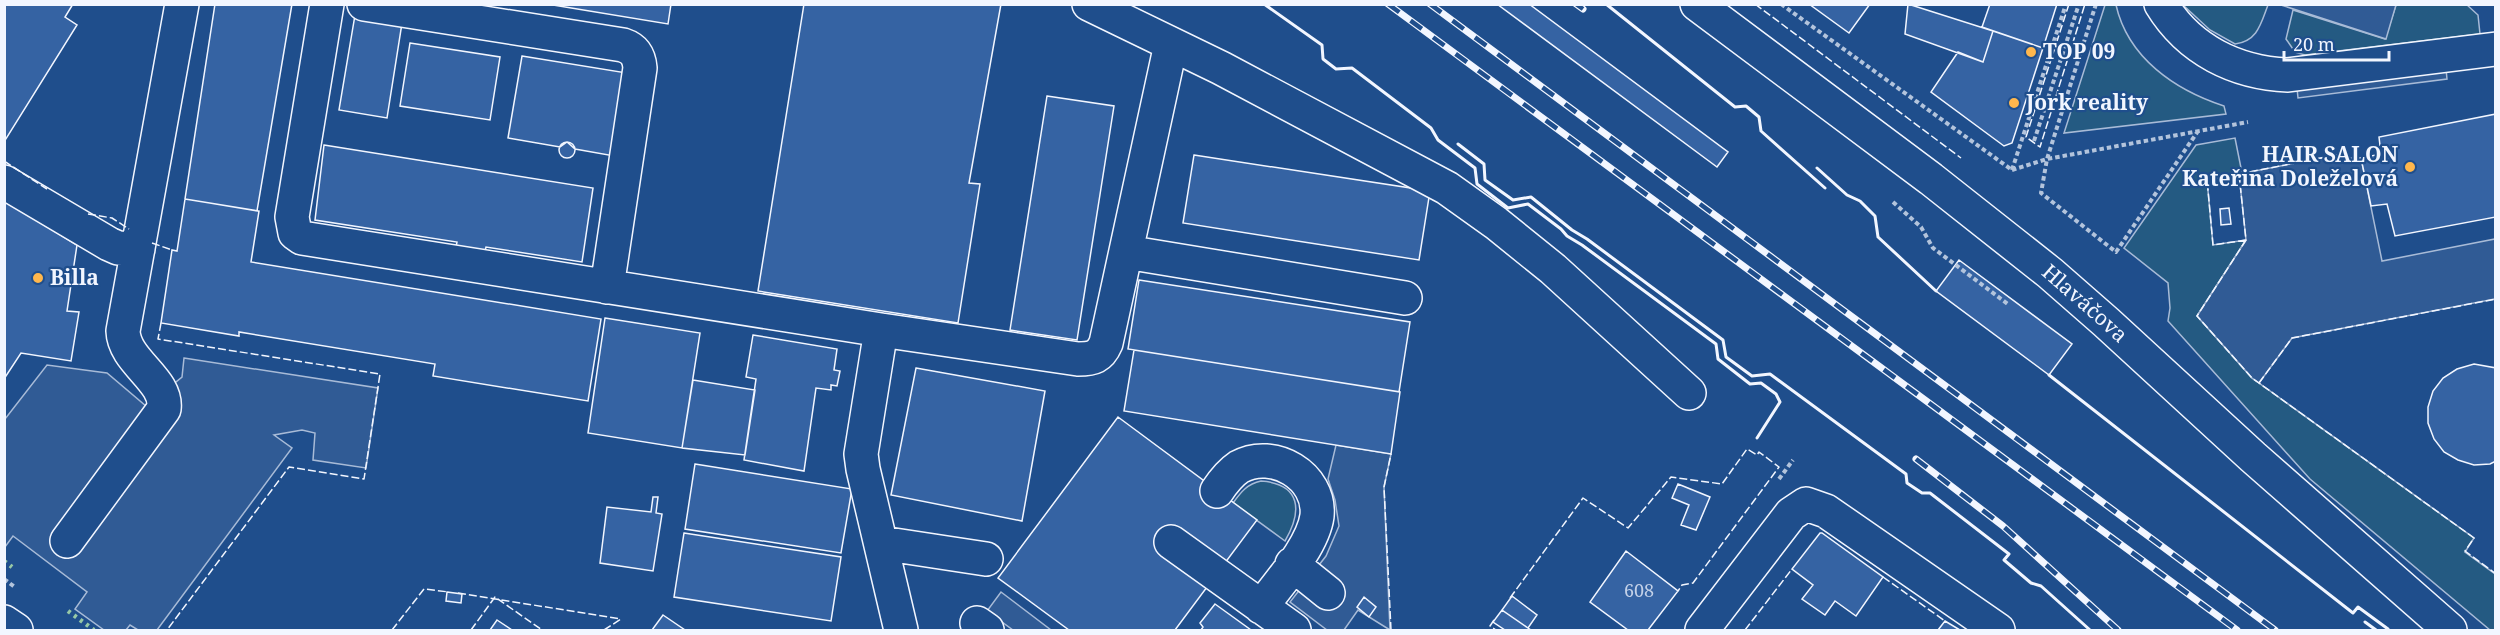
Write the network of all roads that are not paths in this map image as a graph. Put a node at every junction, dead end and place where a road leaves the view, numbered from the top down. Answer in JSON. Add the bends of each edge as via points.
{"nodes":[{"id":1,"x":182,"y":4,"type":"edge"},
{"id":2,"x":327,"y":4,"type":"edge"},
{"id":3,"x":364,"y":4,"type":"edge"},
{"id":4,"x":1089,"y":4,"type":"edge"},
{"id":5,"x":1697,"y":4,"type":"edge"},
{"id":6,"x":2161,"y":4,"type":"edge"},
{"id":7,"x":1171,"y":44,"type":"junction"},
{"id":8,"x":2496,"y":49,"type":"edge"},
{"id":9,"x":4,"y":182,"type":"edge"},
{"id":10,"x":138,"y":249,"type":"junction"},
{"id":11,"x":1125,"y":252,"type":"junction"},
{"id":12,"x":607,"y":287,"type":"junction"},
{"id":13,"x":1405,"y":298,"type":"dead end"},
{"id":14,"x":882,"y":330,"type":"junction"},
{"id":15,"x":1689,"y":393,"type":"dead end"},
{"id":16,"x":1217,"y":490,"type":"dead end"},
{"id":17,"x":67,"y":541,"type":"dead end"},
{"id":18,"x":1171,"y":542,"type":"dead end"},
{"id":19,"x":880,"y":543,"type":"junction"},
{"id":20,"x":986,"y":559,"type":"dead end"},
{"id":21,"x":1292,"y":564,"type":"junction"},
{"id":22,"x":1328,"y":593,"type":"dead end"},
{"id":23,"x":1261,"y":607,"type":"junction"},
{"id":24,"x":4,"y":622,"type":"edge"},
{"id":25,"x":16,"y":630,"type":"edge"},
{"id":26,"x":901,"y":630,"type":"edge"},
{"id":27,"x":1294,"y":630,"type":"edge"},
{"id":28,"x":1702,"y":630,"type":"edge"},
{"id":29,"x":1998,"y":630,"type":"edge"},
{"id":30,"x":2450,"y":630,"type":"edge"}],
"edges":[{"from":1,"to":10,"type":"main road"},
{"from":2,"to":12,"type":"main road","via":[[292,217],[295,233],[311,241]]},
{"from":3,"to":12,"type":"main road","via":[[632,48],[640,68]]},
{"from":4,"to":7,"type":"main road"},
{"from":5,"to":30,"type":"main road","name":"Hlaváčova","via":[[2050,273]]},
{"from":6,"to":8,"type":"main road","via":[[2199,46],[2219,59],[2262,74],[2288,75]]},
{"from":7,"to":11,"type":"main road"},
{"from":7,"to":15,"type":"main road","via":[[1447,188],[1553,269]]},
{"from":9,"to":10,"type":"main road","via":[[109,244]]},
{"from":10,"to":17,"type":"main road","via":[[123,340],[164,396],[164,409]]},
{"from":11,"to":13,"type":"main road"},
{"from":11,"to":14,"type":"main road","via":[[1106,343],[1097,357],[1078,358]]},
{"from":12,"to":14,"type":"main road"},
{"from":14,"to":19,"type":"main road","via":[[861,454]]},
{"from":16,"to":21,"type":"main road","via":[[1234,471],[1261,461],[1281,463],[1300,475],[1311,490],[1317,515],[1309,540]]},
{"from":18,"to":23,"type":"main road"},
{"from":19,"to":20,"type":"main road"},
{"from":19,"to":26,"type":"main road"},
{"from":21,"to":22,"type":"main road"},
{"from":21,"to":23,"type":"main road"},
{"from":23,"to":27,"type":"main road"},
{"from":24,"to":25,"type":"main road"},
{"from":28,"to":29,"type":"main road","via":[[1791,514],[1806,504],[1826,511]]}]}
